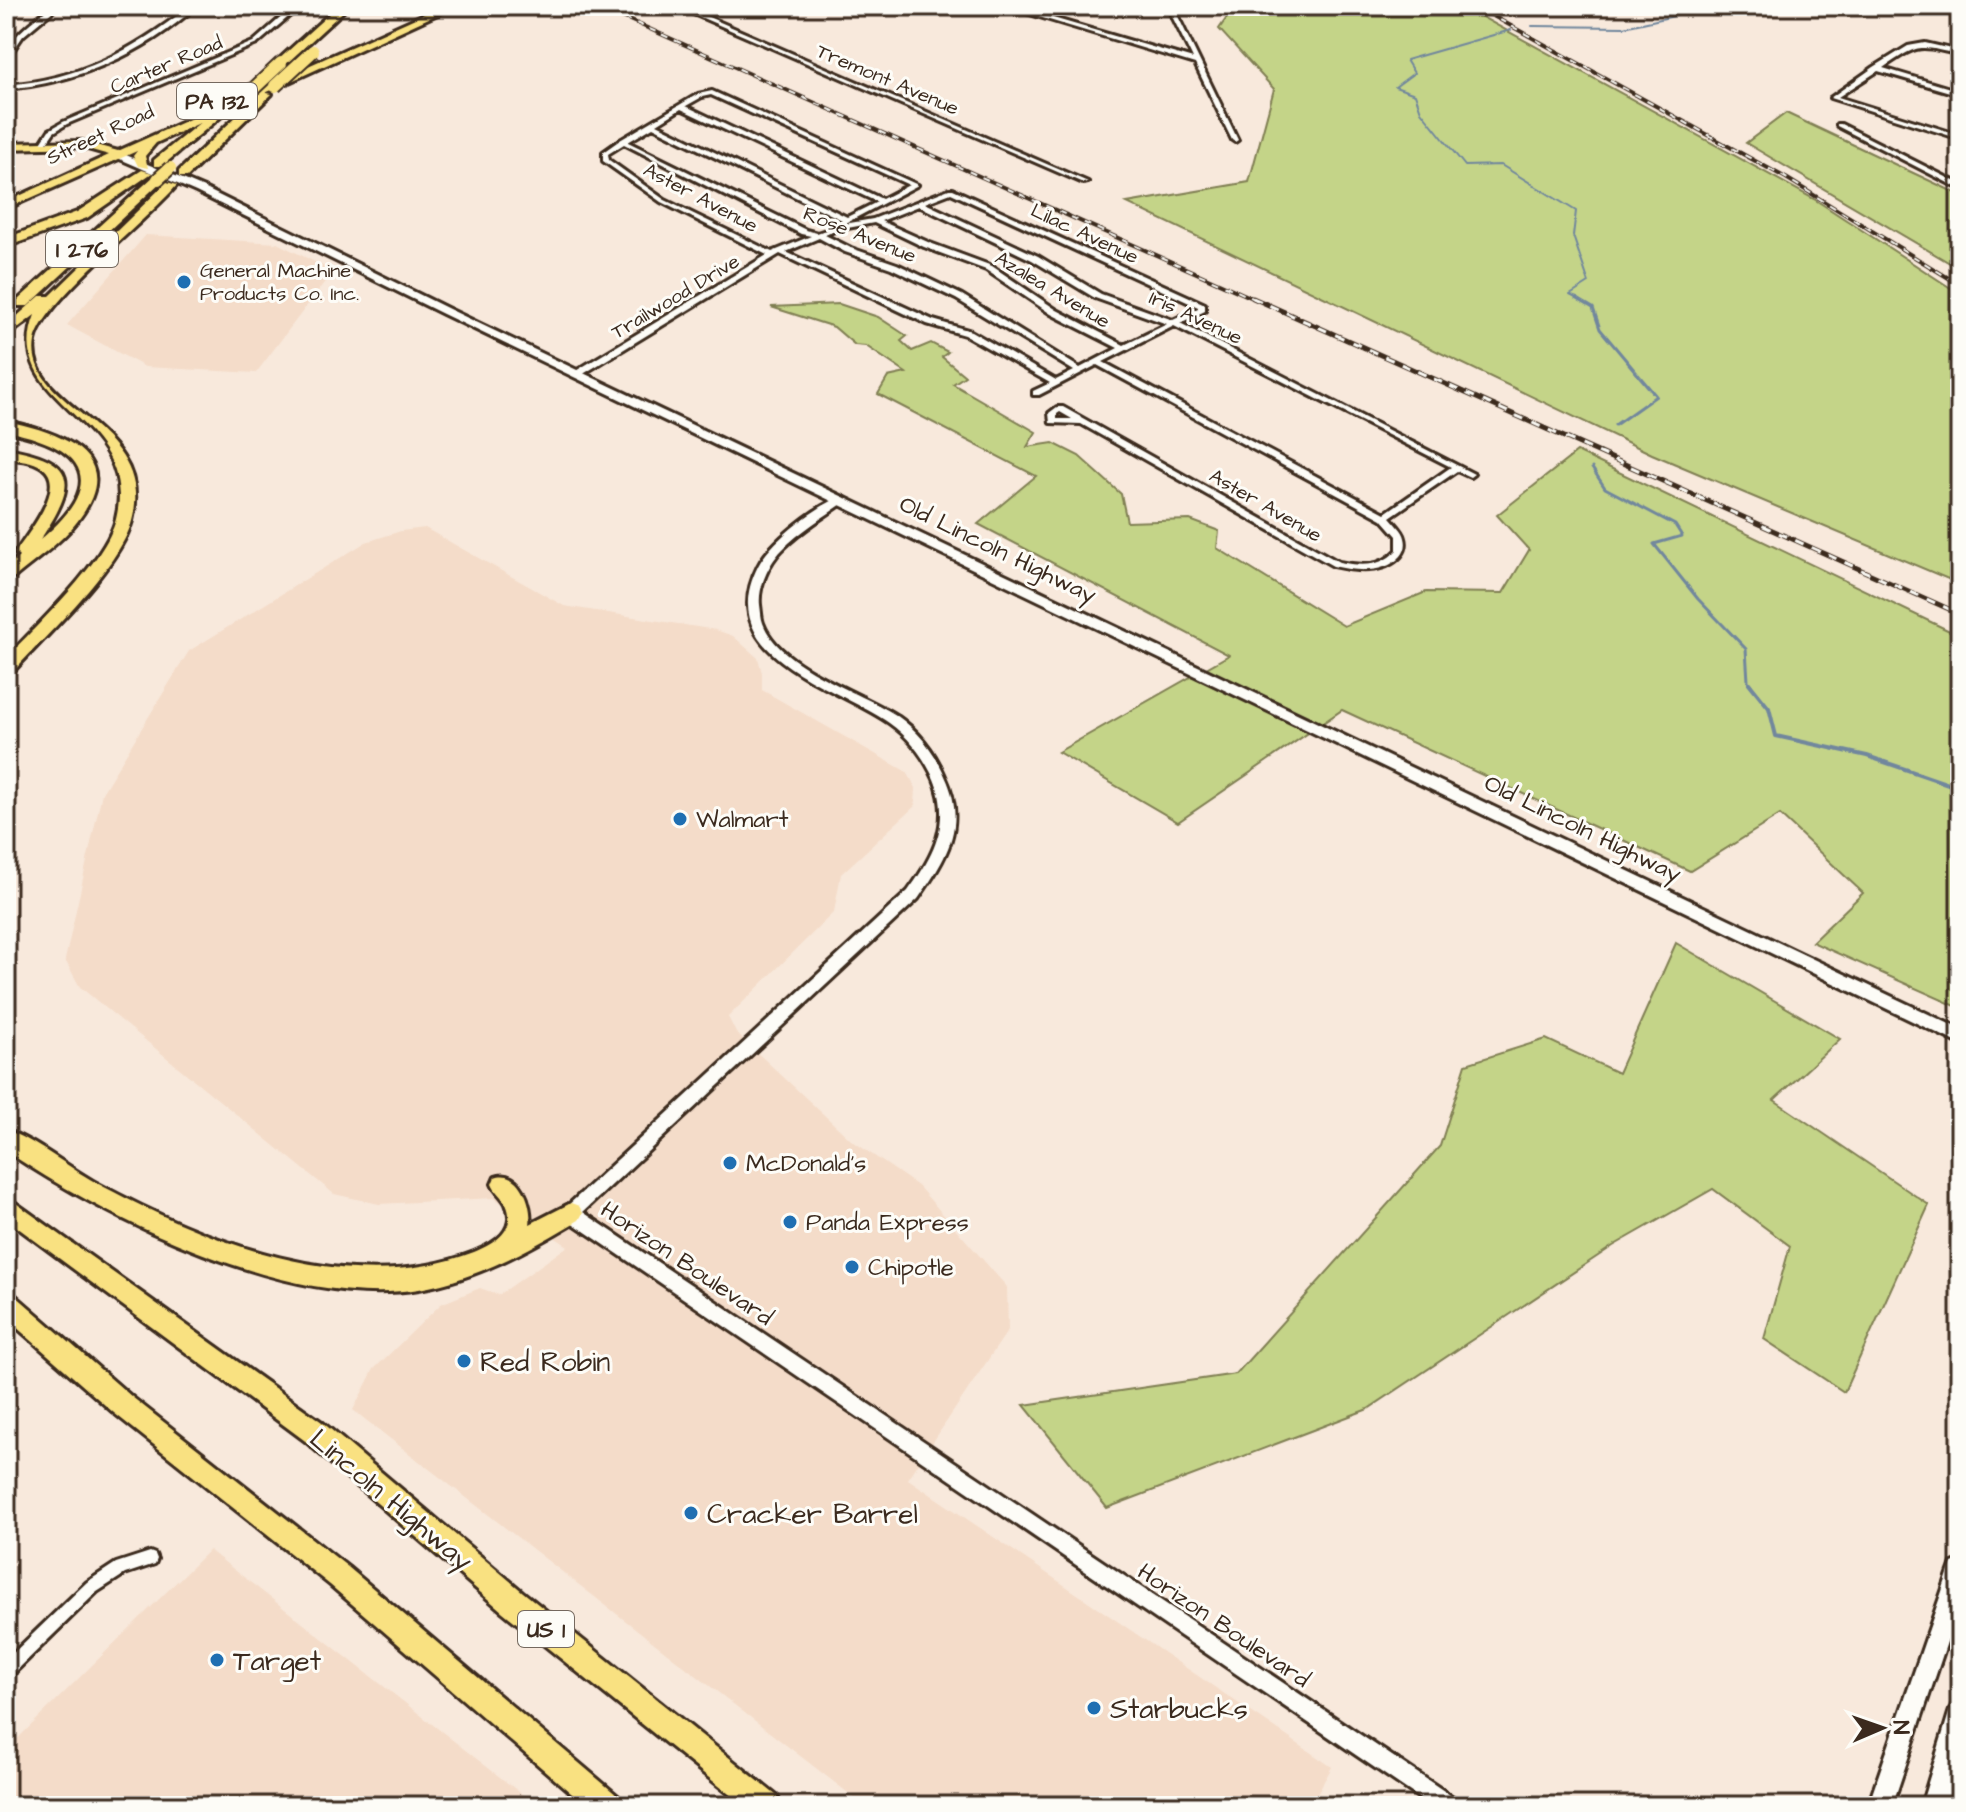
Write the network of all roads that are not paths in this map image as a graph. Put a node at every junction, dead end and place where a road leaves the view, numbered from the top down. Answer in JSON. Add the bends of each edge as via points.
{"nodes":[{"id":1,"x":56,"y":6,"type":"edge"},
{"id":2,"x":194,"y":6,"type":"edge"},
{"id":3,"x":298,"y":6,"type":"edge"},
{"id":4,"x":429,"y":6,"type":"edge"},
{"id":5,"x":450,"y":6,"type":"edge"},
{"id":6,"x":678,"y":6,"type":"edge"},
{"id":7,"x":1006,"y":6,"type":"edge"},
{"id":8,"x":1170,"y":6,"type":"edge"},
{"id":9,"x":1511,"y":6,"type":"edge"},
{"id":10,"x":348,"y":10,"type":"edge"},
{"id":11,"x":1519,"y":10,"type":"dead end"},
{"id":12,"x":1960,"y":53,"type":"edge"},
{"id":13,"x":6,"y":57,"type":"edge"},
{"id":14,"x":1198,"y":63,"type":"junction"},
{"id":15,"x":1876,"y":68,"type":"junction"},
{"id":16,"x":6,"y":87,"type":"edge"},
{"id":17,"x":253,"y":89,"type":"junction"},
{"id":18,"x":1960,"y":93,"type":"edge"},
{"id":19,"x":682,"y":107,"type":"junction"},
{"id":20,"x":652,"y":124,"type":"junction"},
{"id":21,"x":1839,"y":125,"type":"dead end"},
{"id":22,"x":165,"y":132,"type":"junction"},
{"id":23,"x":1960,"y":137,"type":"edge"},
{"id":24,"x":1235,"y":140,"type":"dead end"},
{"id":25,"x":622,"y":141,"type":"junction"},
{"id":26,"x":43,"y":144,"type":"junction"},
{"id":27,"x":58,"y":144,"type":"junction"},
{"id":28,"x":6,"y":146,"type":"edge"},
{"id":29,"x":111,"y":152,"type":"junction"},
{"id":30,"x":164,"y":166,"type":"junction"},
{"id":31,"x":67,"y":169,"type":"junction"},
{"id":32,"x":155,"y":176,"type":"junction"},
{"id":33,"x":1085,"y":182,"type":"dead end"},
{"id":34,"x":915,"y":185,"type":"joint"},
{"id":35,"x":1960,"y":187,"type":"edge"},
{"id":36,"x":951,"y":190,"type":"joint"},
{"id":37,"x":6,"y":198,"type":"edge"},
{"id":38,"x":881,"y":201,"type":"junction"},
{"id":39,"x":919,"y":203,"type":"junction"},
{"id":40,"x":6,"y":206,"type":"edge"},
{"id":41,"x":846,"y":219,"type":"junction"},
{"id":42,"x":875,"y":221,"type":"junction"},
{"id":43,"x":835,"y":228,"type":"junction"},
{"id":44,"x":815,"y":235,"type":"junction"},
{"id":45,"x":6,"y":243,"type":"edge"},
{"id":46,"x":102,"y":251,"type":"junction"},
{"id":47,"x":776,"y":253,"type":"junction"},
{"id":48,"x":6,"y":318,"type":"edge"},
{"id":49,"x":1176,"y":324,"type":"junction"},
{"id":50,"x":6,"y":333,"type":"edge"},
{"id":51,"x":1125,"y":349,"type":"junction"},
{"id":52,"x":1096,"y":362,"type":"junction"},
{"id":53,"x":1078,"y":370,"type":"junction"},
{"id":54,"x":577,"y":374,"type":"junction"},
{"id":55,"x":1056,"y":383,"type":"junction"},
{"id":56,"x":1036,"y":393,"type":"dead end"},
{"id":57,"x":6,"y":415,"type":"edge"},
{"id":58,"x":1082,"y":422,"type":"dead end"},
{"id":59,"x":6,"y":426,"type":"edge"},
{"id":60,"x":110,"y":448,"type":"junction"},
{"id":61,"x":6,"y":453,"type":"edge"},
{"id":62,"x":1457,"y":467,"type":"junction"},
{"id":63,"x":1470,"y":474,"type":"dead end"},
{"id":64,"x":841,"y":500,"type":"junction"},
{"id":65,"x":1385,"y":517,"type":"junction"},
{"id":66,"x":8,"y":574,"type":"edge"},
{"id":67,"x":6,"y":669,"type":"edge"},
{"id":68,"x":1960,"y":1037,"type":"edge"},
{"id":69,"x":6,"y":1139,"type":"edge"},
{"id":70,"x":503,"y":1184,"type":"dead end"},
{"id":71,"x":11,"y":1208,"type":"edge"},
{"id":72,"x":571,"y":1213,"type":"junction"},
{"id":73,"x":505,"y":1251,"type":"junction"},
{"id":74,"x":6,"y":1303,"type":"edge"},
{"id":75,"x":6,"y":1324,"type":"edge"},
{"id":76,"x":123,"y":1405,"type":"junction"},
{"id":77,"x":150,"y":1559,"type":"dead end"},
{"id":78,"x":1960,"y":1571,"type":"edge"},
{"id":79,"x":6,"y":1671,"type":"edge"},
{"id":80,"x":1960,"y":1713,"type":"edge"},
{"id":81,"x":608,"y":1806,"type":"edge"},
{"id":82,"x":767,"y":1806,"type":"edge"},
{"id":83,"x":1449,"y":1806,"type":"edge"},
{"id":84,"x":1880,"y":1806,"type":"edge"},
{"id":85,"x":1933,"y":1806,"type":"edge"}],
"edges":[{"from":1,"to":13,"type":"street","via":[[21,35]]},
{"from":2,"to":16,"type":"street","via":[[119,56],[51,81]]},
{"from":3,"to":26,"type":"street","name":"Carter Road","via":[[255,43],[65,123]]},
{"from":4,"to":29,"type":"main road","name":"Street Road","number":"PA 132"},
{"from":5,"to":22,"type":"main road","name":"Street Road","number":"PA 132"},
{"from":6,"to":33,"type":"street","name":"Tremont Avenue"},
{"from":7,"to":14,"type":"street"},
{"from":8,"to":14,"type":"street"},
{"from":9,"to":11,"type":"street"},
{"from":10,"to":17,"type":"highway","number":"I 276","bridge":true},
{"from":10,"to":32,"type":"highway","number":"I 276","bridge":true,"via":[[313,51],[183,174]]},
{"from":12,"to":15,"type":"street","via":[[1918,45]]},
{"from":14,"to":24,"type":"street"},
{"from":15,"to":18,"type":"street"},
{"from":15,"to":23,"type":"street","via":[[1833,98]]},
{"from":17,"to":30,"type":"highway","number":"I 276","bridge":true},
{"from":17,"to":30,"type":"highway","bridge":true},
{"from":19,"to":20,"type":"street","name":"Aster Avenue"},
{"from":19,"to":34,"type":"street","name":"Aster Avenue","via":[[712,93]]},
{"from":19,"to":38,"type":"street"},
{"from":20,"to":25,"type":"street","name":"Aster Avenue"},
{"from":20,"to":41,"type":"street"},
{"from":21,"to":35,"type":"street"},
{"from":22,"to":29,"type":"main road","name":"Street Road","number":"PA 132"},
{"from":22,"to":32,"type":"main road","via":[[141,150],[139,160]]},
{"from":25,"to":44,"type":"street","name":"Rose Avenue"},
{"from":25,"to":47,"type":"street","name":"Aster Avenue","via":[[604,156],[635,184]]},
{"from":26,"to":27,"type":"main road","name":"Old Lincoln Highway"},
{"from":26,"to":28,"type":"main road","name":"Old Lincoln Highway"},
{"from":27,"to":29,"type":"main road","name":"Old Lincoln Highway"},
{"from":27,"to":31,"type":"main road","via":[[80,151]]},
{"from":29,"to":31,"type":"main road","name":"Street Road","number":"PA 132"},
{"from":29,"to":32,"type":"main road","name":"Old Lincoln Highway"},
{"from":29,"to":40,"type":"main road","name":"Street Road","number":"PA 132"},
{"from":30,"to":32,"type":"highway","number":"I 276","bridge":true},
{"from":31,"to":37,"type":"main road","name":"Street Road","number":"PA 132"},
{"from":32,"to":45,"type":"highway","via":[[82,215]]},
{"from":32,"to":46,"type":"highway","number":"I 276"},
{"from":32,"to":48,"type":"highway","number":"I 276"},
{"from":32,"to":54,"type":"main road","name":"Old Lincoln Highway","via":[[213,196]]},
{"from":34,"to":38,"type":"street","name":"Trailwood Drive"},
{"from":36,"to":39,"type":"street","name":"Trailwood Drive"},
{"from":36,"to":49,"type":"street","name":"Lilac Avenue","via":[[1203,308]]},
{"from":38,"to":41,"type":"street","name":"Trailwood Drive"},
{"from":39,"to":42,"type":"street","name":"Trailwood Drive"},
{"from":39,"to":49,"type":"street","name":"Iris Avenue","via":[[1035,258],[1098,296]]},
{"from":41,"to":43,"type":"street","name":"Trailwood Drive"},
{"from":42,"to":43,"type":"street","name":"Trailwood Drive"},
{"from":42,"to":51,"type":"street","name":"Azalea Avenue","via":[[989,268],[1054,312]]},
{"from":43,"to":44,"type":"street","name":"Trailwood Drive"},
{"from":44,"to":47,"type":"street","name":"Trailwood Drive"},
{"from":44,"to":53,"type":"street","name":"Rose Avenue","via":[[959,297]]},
{"from":46,"to":50,"type":"highway","number":"I 276"},
{"from":46,"to":60,"type":"highway","via":[[36,326],[26,357],[40,385]]},
{"from":47,"to":54,"type":"street","name":"Trailwood Drive"},
{"from":47,"to":55,"type":"street","name":"Aster Avenue","via":[[930,322],[968,333]]},
{"from":49,"to":51,"type":"street"},
{"from":49,"to":62,"type":"street","name":"Iris Avenue"},
{"from":51,"to":52,"type":"street"},
{"from":52,"to":53,"type":"street"},
{"from":52,"to":65,"type":"street"},
{"from":53,"to":55,"type":"street"},
{"from":54,"to":64,"type":"main road","name":"Old Lincoln Highway"},
{"from":55,"to":56,"type":"street"},
{"from":57,"to":60,"type":"highway","via":[[63,427]]},
{"from":58,"to":65,"type":"street","name":"Aster Avenue","via":[[1336,564],[1374,567],[1397,557],[1401,536]]},
{"from":59,"to":66,"type":"highway","via":[[71,445],[85,461],[90,479],[73,518]]},
{"from":60,"to":67,"type":"highway","via":[[127,483],[121,529]]},
{"from":61,"to":66,"type":"highway","via":[[46,463],[58,477],[60,490],[53,511]]},
{"from":62,"to":63,"type":"street","name":"Iris Avenue"},
{"from":62,"to":65,"type":"street"},
{"from":64,"to":68,"type":"main road","name":"Old Lincoln Highway"},
{"from":64,"to":72,"type":"street","name":"Horizon Boulevard","via":[[781,545],[763,567],[754,596],[757,626],[784,658],[893,719],[927,749],[945,788],[948,829],[935,866],[913,895]]},
{"from":69,"to":73,"type":"highway","via":[[136,1213],[240,1254],[318,1276],[399,1281],[451,1271]]},
{"from":70,"to":73,"type":"highway","via":[[514,1194],[521,1216],[516,1237]]},
{"from":71,"to":82,"type":"highway","name":"Lincoln Highway","number":"US 1","via":[[313,1431],[513,1602]]},
{"from":72,"to":73,"type":"highway"},
{"from":72,"to":83,"type":"street","name":"Horizon Boulevard"},
{"from":74,"to":76,"type":"highway"},
{"from":75,"to":76,"type":"highway"},
{"from":76,"to":81,"type":"highway","via":[[339,1576]]},
{"from":77,"to":79,"type":"street","via":[[107,1575]]},
{"from":78,"to":84,"type":"main road"},
{"from":80,"to":85,"type":"main road"}]}
